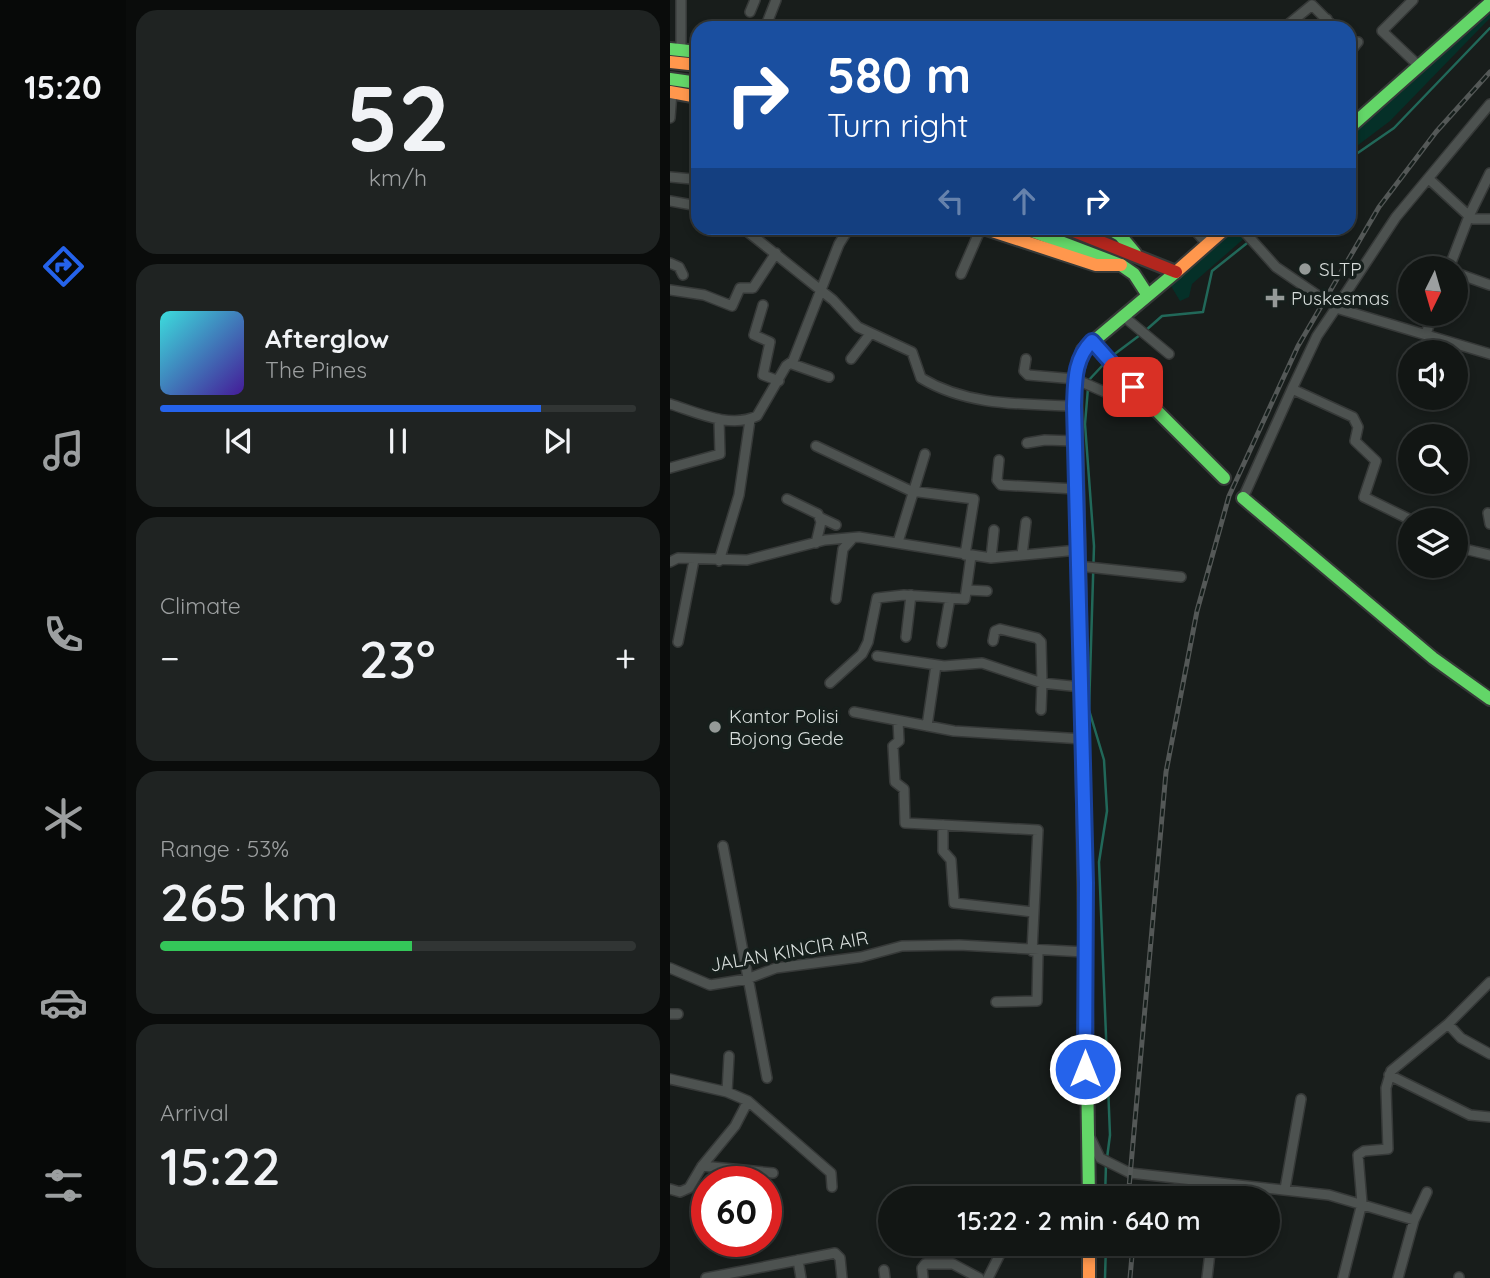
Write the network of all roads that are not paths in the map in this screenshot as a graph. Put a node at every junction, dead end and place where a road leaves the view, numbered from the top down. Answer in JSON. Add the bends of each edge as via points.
{"nodes":[{"id":1,"x":681,"y":0,"type":"edge"},
{"id":2,"x":755,"y":0,"type":"edge"},
{"id":3,"x":776,"y":0,"type":"edge"},
{"id":4,"x":1413,"y":0,"type":"edge"},
{"id":5,"x":1490,"y":3,"type":"edge"},
{"id":6,"x":750,"y":12,"type":"dead end"},
{"id":7,"x":1327,"y":19,"type":"edge"},
{"id":8,"x":768,"y":21,"type":"edge"},
{"id":9,"x":1293,"y":21,"type":"edge"},
{"id":10,"x":675,"y":50,"type":"edge"},
{"id":11,"x":670,"y":62,"type":"edge"},
{"id":12,"x":691,"y":64,"type":"edge"},
{"id":13,"x":1420,"y":68,"type":"junction"},
{"id":14,"x":691,"y":84,"type":"edge"},
{"id":15,"x":671,"y":88,"type":"edge"},
{"id":16,"x":691,"y":95,"type":"edge"},
{"id":17,"x":1490,"y":104,"type":"edge"},
{"id":18,"x":670,"y":118,"type":"edge"},
{"id":19,"x":1485,"y":118,"type":"edge"},
{"id":20,"x":1356,"y":120,"type":"edge"},
{"id":21,"x":1490,"y":173,"type":"edge"},
{"id":22,"x":670,"y":177,"type":"edge"},
{"id":23,"x":691,"y":179,"type":"edge"},
{"id":24,"x":1430,"y":179,"type":"junction"},
{"id":25,"x":670,"y":201,"type":"edge"},
{"id":26,"x":691,"y":205,"type":"edge"},
{"id":27,"x":1469,"y":216,"type":"junction"},
{"id":28,"x":1488,"y":219,"type":"edge"},
{"id":29,"x":757,"y":235,"type":"edge"},
{"id":30,"x":846,"y":235,"type":"edge"},
{"id":31,"x":979,"y":235,"type":"edge"},
{"id":32,"x":1004,"y":235,"type":"edge"},
{"id":33,"x":1042,"y":235,"type":"edge"},
{"id":34,"x":1085,"y":235,"type":"edge"},
{"id":35,"x":1120,"y":235,"type":"edge"},
{"id":36,"x":1199,"y":235,"type":"edge"},
{"id":37,"x":1218,"y":235,"type":"edge"},
{"id":38,"x":1248,"y":235,"type":"edge"},
{"id":39,"x":1207,"y":244,"type":"junction"},
{"id":40,"x":776,"y":253,"type":"junction"},
{"id":41,"x":1138,"y":256,"type":"junction"},
{"id":42,"x":1454,"y":256,"type":"edge"},
{"id":43,"x":670,"y":263,"type":"edge"},
{"id":44,"x":1121,"y":265,"type":"junction"},
{"id":45,"x":1176,"y":272,"type":"junction"},
{"id":46,"x":960,"y":274,"type":"dead end"},
{"id":47,"x":683,"y":275,"type":"dead end"},
{"id":48,"x":1468,"y":277,"type":"edge"},
{"id":49,"x":1490,"y":285,"type":"edge"},
{"id":50,"x":670,"y":289,"type":"edge"},
{"id":51,"x":821,"y":290,"type":"junction"},
{"id":52,"x":1147,"y":294,"type":"junction"},
{"id":53,"x":1320,"y":297,"type":"dead end"},
{"id":54,"x":763,"y":305,"type":"dead end"},
{"id":55,"x":1336,"y":307,"type":"junction"},
{"id":56,"x":1122,"y":315,"type":"junction"},
{"id":57,"x":1429,"y":326,"type":"edge"},
{"id":58,"x":870,"y":334,"type":"junction"},
{"id":59,"x":1426,"y":334,"type":"junction"},
{"id":60,"x":1092,"y":341,"type":"junction"},
{"id":61,"x":1169,"y":354,"type":"dead end"},
{"id":62,"x":1490,"y":354,"type":"edge"},
{"id":63,"x":851,"y":359,"type":"dead end"},
{"id":64,"x":1026,"y":359,"type":"dead end"},
{"id":65,"x":792,"y":364,"type":"junction"},
{"id":66,"x":829,"y":377,"type":"dead end"},
{"id":67,"x":779,"y":381,"type":"junction"},
{"id":68,"x":1078,"y":381,"type":"junction"},
{"id":69,"x":1292,"y":388,"type":"junction"},
{"id":70,"x":1113,"y":396,"type":"dead end"},
{"id":71,"x":670,"y":404,"type":"edge"},
{"id":72,"x":1074,"y":406,"type":"junction"},
{"id":73,"x":719,"y":419,"type":"junction"},
{"id":74,"x":750,"y":420,"type":"junction"},
{"id":75,"x":1075,"y":441,"type":"junction"},
{"id":76,"x":1027,"y":443,"type":"dead end"},
{"id":77,"x":816,"y":446,"type":"dead end"},
{"id":78,"x":925,"y":454,"type":"dead end"},
{"id":79,"x":999,"y":460,"type":"dead end"},
{"id":80,"x":670,"y":468,"type":"edge"},
{"id":81,"x":1224,"y":478,"type":"dead end"},
{"id":82,"x":1076,"y":489,"type":"junction"},
{"id":83,"x":911,"y":491,"type":"junction"},
{"id":84,"x":1243,"y":498,"type":"joint"},
{"id":85,"x":787,"y":499,"type":"dead end"},
{"id":86,"x":1488,"y":513,"type":"edge"},
{"id":87,"x":1398,"y":514,"type":"edge"},
{"id":88,"x":821,"y":518,"type":"junction"},
{"id":89,"x":1026,"y":522,"type":"dead end"},
{"id":90,"x":1490,"y":524,"type":"edge"},
{"id":91,"x":836,"y":525,"type":"dead end"},
{"id":92,"x":994,"y":530,"type":"dead end"},
{"id":93,"x":861,"y":537,"type":"junction"},
{"id":94,"x":898,"y":542,"type":"junction"},
{"id":95,"x":816,"y":543,"type":"junction"},
{"id":96,"x":1078,"y":550,"type":"junction"},
{"id":97,"x":1468,"y":550,"type":"edge"},
{"id":98,"x":968,"y":555,"type":"junction"},
{"id":99,"x":1022,"y":555,"type":"junction"},
{"id":100,"x":1490,"y":555,"type":"edge"},
{"id":101,"x":991,"y":558,"type":"junction"},
{"id":102,"x":694,"y":560,"type":"junction"},
{"id":103,"x":719,"y":561,"type":"junction"},
{"id":104,"x":670,"y":562,"type":"edge"},
{"id":105,"x":1083,"y":566,"type":"junction"},
{"id":106,"x":1181,"y":577,"type":"dead end"},
{"id":107,"x":967,"y":590,"type":"junction"},
{"id":108,"x":987,"y":591,"type":"dead end"},
{"id":109,"x":911,"y":595,"type":"junction"},
{"id":110,"x":950,"y":598,"type":"junction"},
{"id":111,"x":836,"y":599,"type":"dead end"},
{"id":112,"x":906,"y":637,"type":"dead end"},
{"id":113,"x":993,"y":641,"type":"dead end"},
{"id":114,"x":678,"y":642,"type":"dead end"},
{"id":115,"x":942,"y":643,"type":"dead end"},
{"id":116,"x":877,"y":656,"type":"dead end"},
{"id":117,"x":936,"y":665,"type":"junction"},
{"id":118,"x":830,"y":683,"type":"dead end"},
{"id":119,"x":1042,"y":683,"type":"junction"},
{"id":120,"x":1081,"y":687,"type":"junction"},
{"id":121,"x":1490,"y":699,"type":"edge"},
{"id":122,"x":1041,"y":710,"type":"dead end"},
{"id":123,"x":854,"y":712,"type":"dead end"},
{"id":124,"x":899,"y":721,"type":"junction"},
{"id":125,"x":927,"y":726,"type":"junction"},
{"id":126,"x":1083,"y":739,"type":"junction"},
{"id":127,"x":943,"y":825,"type":"junction"},
{"id":128,"x":723,"y":846,"type":"dead end"},
{"id":129,"x":1033,"y":912,"type":"junction"},
{"id":130,"x":1035,"y":951,"type":"junction"},
{"id":131,"x":1085,"y":952,"type":"junction"},
{"id":132,"x":670,"y":968,"type":"edge"},
{"id":133,"x":747,"y":979,"type":"junction"},
{"id":134,"x":1490,"y":982,"type":"edge"},
{"id":135,"x":996,"y":1002,"type":"dead end"},
{"id":136,"x":1448,"y":1024,"type":"junction"},
{"id":137,"x":1490,"y":1054,"type":"edge"},
{"id":138,"x":729,"y":1056,"type":"dead end"},
{"id":139,"x":1389,"y":1075,"type":"junction"},
{"id":140,"x":767,"y":1078,"type":"dead end"},
{"id":141,"x":670,"y":1079,"type":"edge"},
{"id":142,"x":727,"y":1092,"type":"junction"},
{"id":143,"x":1301,"y":1099,"type":"dead end"},
{"id":144,"x":748,"y":1101,"type":"junction"},
{"id":145,"x":1490,"y":1117,"type":"edge"},
{"id":146,"x":1087,"y":1134,"type":"junction"},
{"id":147,"x":702,"y":1166,"type":"edge"},
{"id":148,"x":691,"y":1183,"type":"edge"},
{"id":149,"x":1218,"y":1183,"type":"junction"},
{"id":150,"x":1089,"y":1186,"type":"edge"},
{"id":151,"x":1218,"y":1186,"type":"edge"},
{"id":152,"x":832,"y":1187,"type":"dead end"},
{"id":153,"x":670,"y":1189,"type":"edge"},
{"id":154,"x":1285,"y":1189,"type":"junction"},
{"id":155,"x":1427,"y":1192,"type":"dead end"},
{"id":156,"x":1362,"y":1203,"type":"junction"},
{"id":157,"x":1414,"y":1220,"type":"junction"},
{"id":158,"x":999,"y":1256,"type":"edge"},
{"id":159,"x":1089,"y":1256,"type":"edge"},
{"id":160,"x":1210,"y":1256,"type":"edge"},
{"id":161,"x":798,"y":1260,"type":"junction"},
{"id":162,"x":760,"y":1267,"type":"junction"},
{"id":163,"x":745,"y":1274,"type":"edge"},
{"id":164,"x":706,"y":1278,"type":"edge"},
{"id":165,"x":762,"y":1278,"type":"edge"},
{"id":166,"x":801,"y":1278,"type":"edge"},
{"id":167,"x":842,"y":1278,"type":"edge"},
{"id":168,"x":923,"y":1278,"type":"edge"},
{"id":169,"x":979,"y":1278,"type":"edge"},
{"id":170,"x":988,"y":1278,"type":"edge"},
{"id":171,"x":1089,"y":1278,"type":"edge"},
{"id":172,"x":1207,"y":1278,"type":"edge"},
{"id":173,"x":1343,"y":1278,"type":"edge"},
{"id":174,"x":1399,"y":1278,"type":"edge"}],
"edges":[{"from":1,"to":10,"type":"street"},
{"from":2,"to":6,"type":"street"},
{"from":3,"to":8,"type":"street"},
{"from":4,"to":13,"type":"street","via":[[1382,31]]},
{"from":5,"to":13,"type":"main road"},
{"from":7,"to":9,"type":"street","via":[[1312,5]]},
{"from":11,"to":12,"type":"main road"},
{"from":13,"to":20,"type":"main road"},
{"from":14,"to":15,"type":"main road"},
{"from":15,"to":16,"type":"main road"},
{"from":15,"to":18,"type":"street"},
{"from":17,"to":19,"type":"street"},
{"from":19,"to":24,"type":"street"},
{"from":21,"to":27,"type":"street"},
{"from":22,"to":23,"type":"street"},
{"from":24,"to":27,"type":"street"},
{"from":24,"to":55,"type":"street","via":[[1380,239]]},
{"from":25,"to":26,"type":"street"},
{"from":27,"to":28,"type":"street"},
{"from":27,"to":42,"type":"street"},
{"from":29,"to":40,"type":"street"},
{"from":30,"to":51,"type":"street"},
{"from":31,"to":46,"type":"street"},
{"from":32,"to":44,"type":"main road","via":[[1096,265]]},
{"from":33,"to":44,"type":"main road"},
{"from":34,"to":41,"type":"main road"},
{"from":35,"to":41,"type":"main road"},
{"from":36,"to":39,"type":"street"},
{"from":37,"to":39,"type":"main road"},
{"from":38,"to":53,"type":"street","via":[[1276,267]]},
{"from":39,"to":45,"type":"main road"},
{"from":40,"to":50,"type":"street","via":[[753,288],[739,288],[732,306]]},
{"from":40,"to":51,"type":"street"},
{"from":41,"to":45,"type":"main road"},
{"from":43,"to":47,"type":"street"},
{"from":44,"to":52,"type":"main road","via":[[1134,274]]},
{"from":45,"to":52,"type":"main road"},
{"from":48,"to":49,"type":"street"},
{"from":51,"to":58,"type":"street"},
{"from":51,"to":65,"type":"street"},
{"from":52,"to":56,"type":"main road"},
{"from":54,"to":67,"type":"street","via":[[755,335],[770,342],[763,375]]},
{"from":55,"to":59,"type":"street"},
{"from":55,"to":69,"type":"street"},
{"from":56,"to":60,"type":"main road"},
{"from":56,"to":61,"type":"street"},
{"from":57,"to":59,"type":"street"},
{"from":58,"to":63,"type":"street"},
{"from":58,"to":72,"type":"street","via":[[912,352],[921,378],[957,396]]},
{"from":59,"to":62,"type":"street"},
{"from":60,"to":68,"type":"main road","via":[[1082,351]]},
{"from":60,"to":81,"type":"main road"},
{"from":64,"to":68,"type":"street","via":[[1028,375]]},
{"from":65,"to":66,"type":"street"},
{"from":65,"to":67,"type":"street","via":[[786,366]]},
{"from":67,"to":74,"type":"street","via":[[762,410]]},
{"from":68,"to":70,"type":"street"},
{"from":68,"to":72,"type":"main road"},
{"from":69,"to":84,"type":"street"},
{"from":69,"to":87,"type":"street","via":[[1346,411],[1357,421],[1355,441],[1376,461],[1364,497]]},
{"from":71,"to":73,"type":"street"},
{"from":72,"to":75,"type":"main road"},
{"from":73,"to":74,"type":"street"},
{"from":73,"to":80,"type":"street","via":[[720,454]]},
{"from":74,"to":103,"type":"street","via":[[737,503]]},
{"from":75,"to":76,"type":"street"},
{"from":75,"to":82,"type":"main road"},
{"from":77,"to":83,"type":"street"},
{"from":78,"to":83,"type":"street"},
{"from":79,"to":82,"type":"street","via":[[997,480],[1001,485]]},
{"from":82,"to":96,"type":"main road"},
{"from":83,"to":94,"type":"street"},
{"from":83,"to":98,"type":"street","via":[[974,499]]},
{"from":84,"to":121,"type":"main road","via":[[1423,650]]},
{"from":85,"to":88,"type":"street"},
{"from":86,"to":90,"type":"street"},
{"from":88,"to":91,"type":"street"},
{"from":88,"to":95,"type":"street"},
{"from":89,"to":99,"type":"street"},
{"from":92,"to":101,"type":"street"},
{"from":93,"to":94,"type":"street"},
{"from":93,"to":95,"type":"street"},
{"from":93,"to":111,"type":"street","via":[[843,549]]},
{"from":94,"to":98,"type":"street"},
{"from":95,"to":103,"type":"street","via":[[762,558]]},
{"from":96,"to":99,"type":"street"},
{"from":96,"to":105,"type":"main road"},
{"from":97,"to":100,"type":"street"},
{"from":98,"to":101,"type":"street"},
{"from":98,"to":107,"type":"street"},
{"from":99,"to":101,"type":"street"},
{"from":102,"to":103,"type":"street"},
{"from":102,"to":104,"type":"street"},
{"from":102,"to":114,"type":"street"},
{"from":105,"to":106,"type":"street"},
{"from":105,"to":120,"type":"main road"},
{"from":107,"to":108,"type":"street"},
{"from":107,"to":110,"type":"street","via":[[965,600]]},
{"from":109,"to":110,"type":"street"},
{"from":109,"to":112,"type":"street"},
{"from":109,"to":118,"type":"street","via":[[877,598],[862,654]]},
{"from":110,"to":115,"type":"street"},
{"from":113,"to":119,"type":"street","via":[[1000,629],[1041,642]]},
{"from":116,"to":117,"type":"street"},
{"from":117,"to":119,"type":"street","via":[[982,663]]},
{"from":117,"to":125,"type":"street"},
{"from":119,"to":120,"type":"street"},
{"from":119,"to":122,"type":"street"},
{"from":120,"to":126,"type":"main road"},
{"from":123,"to":124,"type":"street"},
{"from":124,"to":125,"type":"street"},
{"from":124,"to":127,"type":"street","via":[[899,741],[893,746],[895,782],[904,789],[904,822]]},
{"from":125,"to":126,"type":"street"},
{"from":126,"to":131,"type":"main road"},
{"from":127,"to":129,"type":"street","via":[[943,851],[951,860],[954,903]]},
{"from":127,"to":129,"type":"street","via":[[1038,830]]},
{"from":128,"to":133,"type":"street"},
{"from":129,"to":130,"type":"street"},
{"from":130,"to":131,"type":"street","name":"JALAN KINCIR AIR"},
{"from":130,"to":133,"type":"street","name":"JALAN KINCIR AIR","via":[[902,946],[861,957],[776,968]]},
{"from":130,"to":135,"type":"street","via":[[1037,1001]]},
{"from":131,"to":146,"type":"main road"},
{"from":132,"to":133,"type":"street","name":"JALAN KINCIR AIR","via":[[710,985]]},
{"from":133,"to":140,"type":"street"},
{"from":134,"to":136,"type":"street"},
{"from":136,"to":137,"type":"street","via":[[1461,1038]]},
{"from":136,"to":139,"type":"street","via":[[1395,1065]]},
{"from":138,"to":142,"type":"street"},
{"from":139,"to":145,"type":"street","via":[[1470,1115]]},
{"from":139,"to":156,"type":"street","via":[[1388,1149],[1358,1155]]},
{"from":141,"to":142,"type":"street"},
{"from":142,"to":144,"type":"street"},
{"from":143,"to":154,"type":"street"},
{"from":144,"to":147,"type":"street","via":[[735,1126]]},
{"from":144,"to":152,"type":"street","via":[[831,1173]]},
{"from":146,"to":149,"type":"street","via":[[1100,1158],[1116,1166],[1138,1174]]},
{"from":146,"to":150,"type":"main road"},
{"from":148,"to":153,"type":"street","via":[[685,1192]]},
{"from":149,"to":151,"type":"street"},
{"from":149,"to":154,"type":"street"},
{"from":154,"to":156,"type":"street"},
{"from":155,"to":157,"type":"street"},
{"from":156,"to":157,"type":"street"},
{"from":156,"to":173,"type":"street"},
{"from":157,"to":174,"type":"street"},
{"from":158,"to":170,"type":"street"},
{"from":159,"to":171,"type":"main road"},
{"from":160,"to":172,"type":"street"},
{"from":161,"to":162,"type":"street"},
{"from":161,"to":166,"type":"street"},
{"from":161,"to":167,"type":"street","via":[[835,1253]]},
{"from":162,"to":163,"type":"street"},
{"from":162,"to":165,"type":"street"},
{"from":163,"to":164,"type":"street"},
{"from":168,"to":169,"type":"street","via":[[925,1264],[953,1264]]}]}
